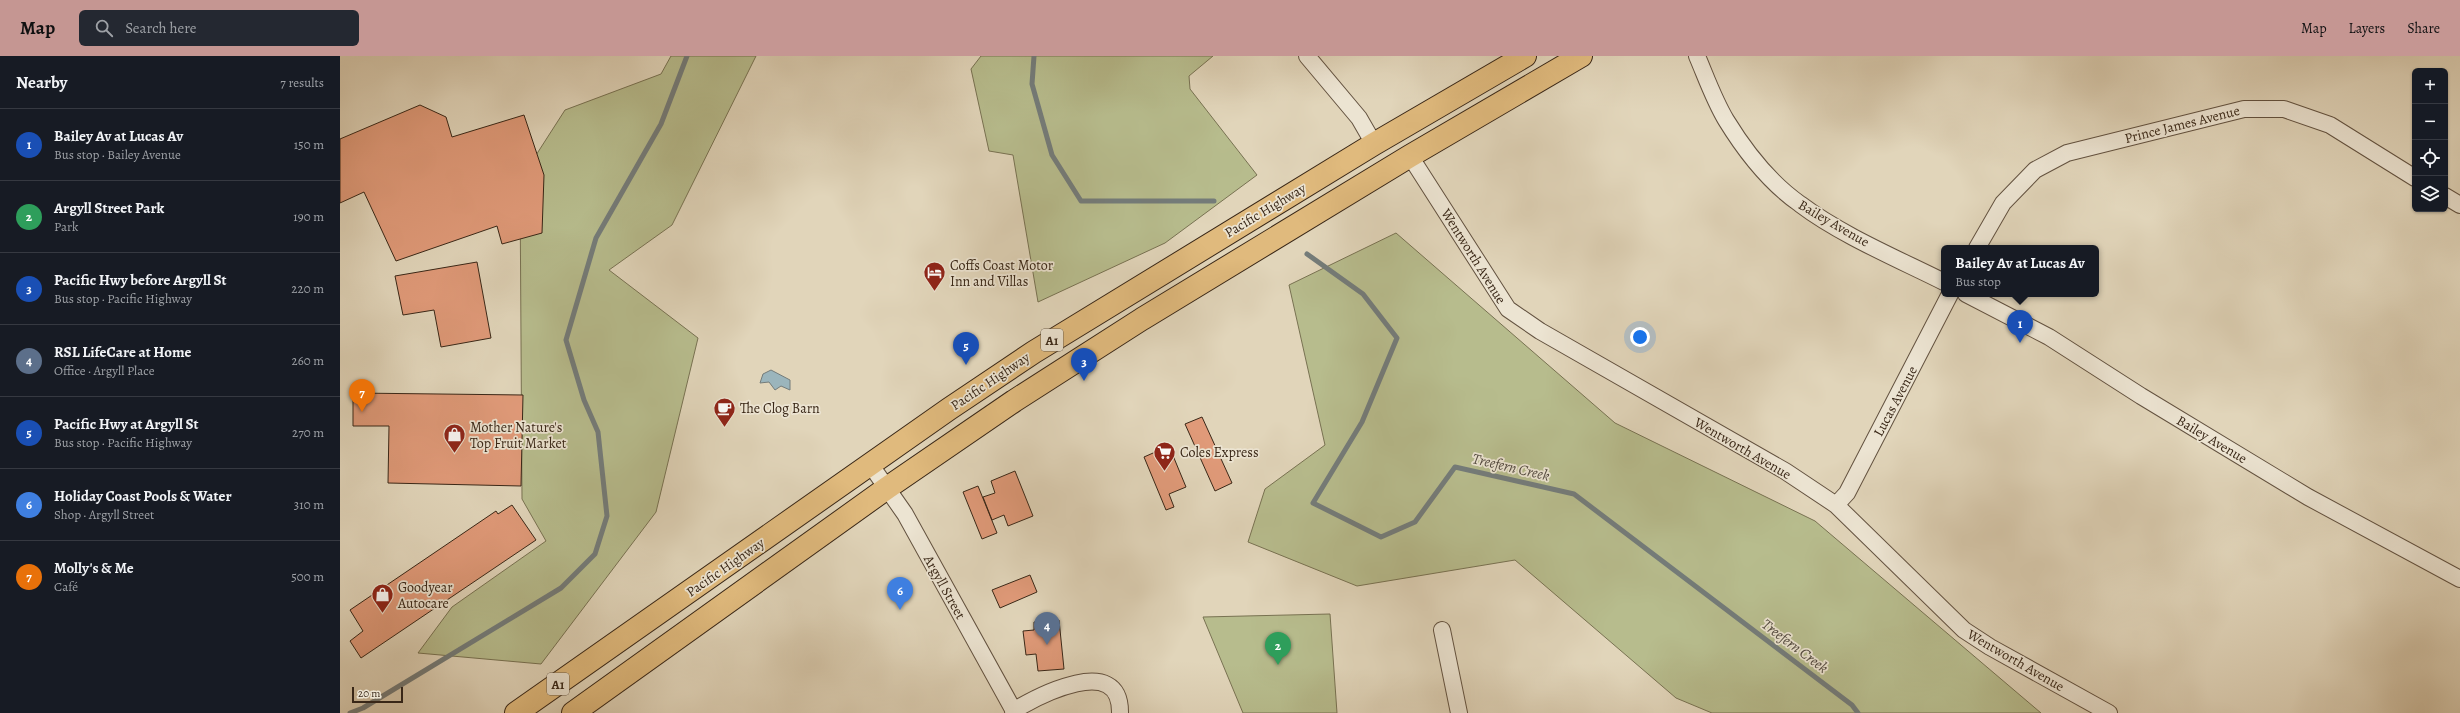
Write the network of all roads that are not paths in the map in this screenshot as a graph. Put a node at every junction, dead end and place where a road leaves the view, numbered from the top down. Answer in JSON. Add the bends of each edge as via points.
{"nodes":[{"id":1,"x":1307,"y":56,"type":"edge"},
{"id":2,"x":1525,"y":56,"type":"edge"},
{"id":3,"x":1581,"y":56,"type":"edge"},
{"id":4,"x":1698,"y":56,"type":"edge"},
{"id":5,"x":1374,"y":144,"type":"junction"},
{"id":6,"x":1410,"y":156,"type":"junction"},
{"id":7,"x":2412,"y":176,"type":"edge"},
{"id":8,"x":2448,"y":198,"type":"edge"},
{"id":9,"x":2460,"y":205,"type":"edge"},
{"id":10,"x":1979,"y":245,"type":"edge"},
{"id":11,"x":1941,"y":280,"type":"edge"},
{"id":12,"x":1948,"y":297,"type":"edge"},
{"id":13,"x":1972,"y":297,"type":"edge"},
{"id":14,"x":870,"y":464,"type":"junction"},
{"id":15,"x":887,"y":488,"type":"junction"},
{"id":16,"x":1836,"y":505,"type":"junction"},
{"id":17,"x":2460,"y":579,"type":"edge"},
{"id":18,"x":1442,"y":630,"type":"dead end"},
{"id":19,"x":1014,"y":712,"type":"edge"},
{"id":20,"x":516,"y":713,"type":"edge"},
{"id":21,"x":573,"y":713,"type":"edge"},
{"id":22,"x":1120,"y":713,"type":"edge"},
{"id":23,"x":1459,"y":713,"type":"edge"},
{"id":24,"x":2109,"y":713,"type":"edge"}],
"edges":[{"from":1,"to":5,"type":"street","via":[[1359,118]]},
{"from":2,"to":5,"type":"highway","name":"Pacific Highway","number":"A1"},
{"from":3,"to":6,"type":"highway","name":"Pacific Highway","number":"A1"},
{"from":4,"to":11,"type":"street","name":"Bailey Avenue","via":[[1725,119],[1770,178],[1799,204],[1828,222]]},
{"from":5,"to":14,"type":"highway","name":"Pacific Highway","number":"A1","via":[[1034,352]]},
{"from":6,"to":15,"type":"highway","name":"Pacific Highway","number":"A1","via":[[1033,389]]},
{"from":6,"to":16,"type":"street","name":"Wentworth Avenue","via":[[1508,309],[1540,331],[1785,471]]},
{"from":7,"to":10,"type":"street","name":"Prince James Avenue","via":[[2330,125],[2284,109],[2244,109],[2067,153],[2035,170],[2009,197]]},
{"from":8,"to":9,"type":"street"},
{"from":12,"to":16,"type":"street","name":"Lucas Avenue","via":[[1846,493]]},
{"from":13,"to":17,"type":"street","name":"Bailey Avenue","via":[[2049,337],[2308,497]]},
{"from":14,"to":15,"type":"street","name":"Argyll Street"},
{"from":14,"to":20,"type":"highway","name":"Pacific Highway","number":"A1"},
{"from":15,"to":19,"type":"street","name":"Argyll Street"},
{"from":15,"to":21,"type":"highway","name":"Pacific Highway","number":"A1"},
{"from":16,"to":24,"type":"street","name":"Wentworth Avenue","via":[[1964,630]]},
{"from":18,"to":23,"type":"street"},
{"from":19,"to":22,"type":"street","via":[[1037,696],[1074,683],[1085,682],[1101,684],[1116,693]]}]}
